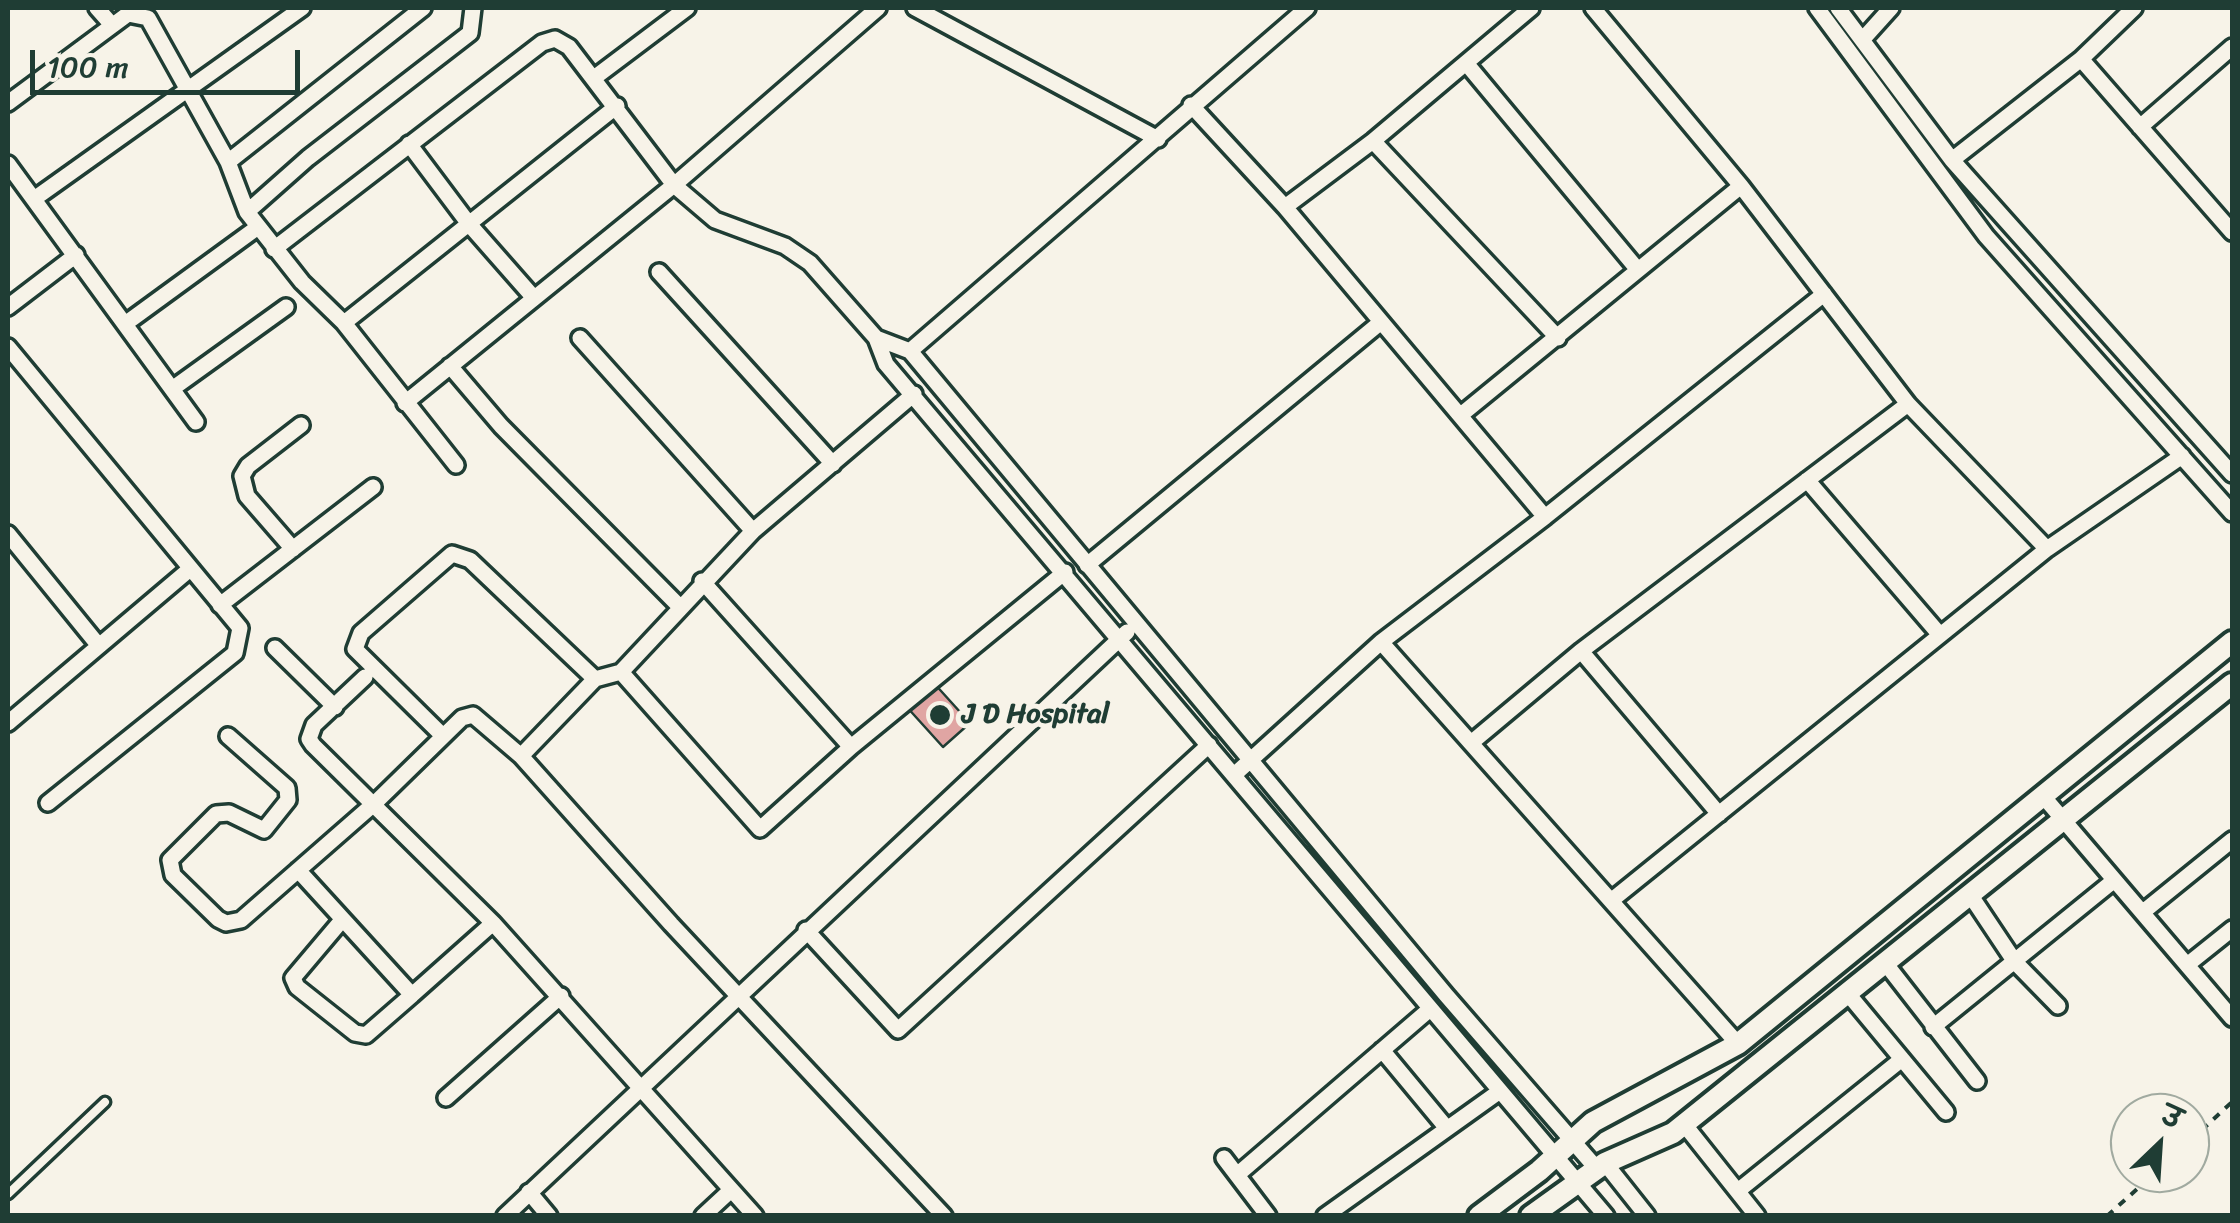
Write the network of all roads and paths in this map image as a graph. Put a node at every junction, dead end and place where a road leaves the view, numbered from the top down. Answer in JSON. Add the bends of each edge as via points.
{"nodes":[{"id":1,"x":97,"y":8,"type":"edge"},
{"id":2,"x":302,"y":8,"type":"edge"},
{"id":3,"x":424,"y":8,"type":"edge"},
{"id":4,"x":474,"y":8,"type":"edge"},
{"id":5,"x":686,"y":8,"type":"edge"},
{"id":6,"x":878,"y":8,"type":"edge"},
{"id":7,"x":915,"y":8,"type":"edge"},
{"id":8,"x":1531,"y":8,"type":"edge"},
{"id":9,"x":1593,"y":8,"type":"edge"},
{"id":10,"x":1816,"y":8,"type":"edge"},
{"id":11,"x":1838,"y":8,"type":"edge"},
{"id":12,"x":1891,"y":8,"type":"edge"},
{"id":13,"x":2134,"y":8,"type":"edge"},
{"id":14,"x":1296,"y":11,"type":"edge"},
{"id":15,"x":112,"y":25,"type":"junction"},
{"id":16,"x":1864,"y":38,"type":"junction"},
{"id":17,"x":2232,"y":48,"type":"edge"},
{"id":18,"x":2081,"y":59,"type":"junction"},
{"id":19,"x":1466,"y":63,"type":"junction"},
{"id":20,"x":594,"y":78,"type":"junction"},
{"id":21,"x":190,"y":91,"type":"junction"},
{"id":22,"x":10,"y":96,"type":"edge"},
{"id":23,"x":1191,"y":105,"type":"junction"},
{"id":24,"x":617,"y":106,"type":"junction"},
{"id":25,"x":2140,"y":127,"type":"junction"},
{"id":26,"x":1158,"y":139,"type":"junction"},
{"id":27,"x":1374,"y":141,"type":"junction"},
{"id":28,"x":409,"y":144,"type":"junction"},
{"id":29,"x":1952,"y":160,"type":"junction"},
{"id":30,"x":228,"y":162,"type":"junction"},
{"id":31,"x":8,"y":164,"type":"edge"},
{"id":32,"x":674,"y":185,"type":"junction"},
{"id":33,"x":1741,"y":186,"type":"junction"},
{"id":34,"x":34,"y":199,"type":"junction"},
{"id":35,"x":1286,"y":207,"type":"junction"},
{"id":36,"x":247,"y":212,"type":"junction"},
{"id":37,"x":469,"y":224,"type":"junction"},
{"id":38,"x":258,"y":227,"type":"junction"},
{"id":39,"x":2232,"y":232,"type":"edge"},
{"id":40,"x":274,"y":248,"type":"junction"},
{"id":41,"x":76,"y":256,"type":"junction"},
{"id":42,"x":1638,"y":270,"type":"junction"},
{"id":43,"x":659,"y":272,"type":"dead end"},
{"id":44,"x":1824,"y":294,"type":"junction"},
{"id":45,"x":534,"y":298,"type":"junction"},
{"id":46,"x":286,"y":307,"type":"dead end"},
{"id":47,"x":8,"y":308,"type":"edge"},
{"id":48,"x":1382,"y":322,"type":"junction"},
{"id":49,"x":344,"y":323,"type":"junction"},
{"id":50,"x":126,"y":324,"type":"junction"},
{"id":51,"x":580,"y":338,"type":"dead end"},
{"id":52,"x":876,"y":338,"type":"junction"},
{"id":53,"x":1558,"y":338,"type":"junction"},
{"id":54,"x":8,"y":347,"type":"edge"},
{"id":55,"x":910,"y":350,"type":"junction"},
{"id":56,"x":450,"y":366,"type":"junction"},
{"id":57,"x":172,"y":388,"type":"junction"},
{"id":58,"x":914,"y":394,"type":"junction"},
{"id":59,"x":405,"y":403,"type":"junction"},
{"id":60,"x":1908,"y":404,"type":"junction"},
{"id":61,"x":1462,"y":414,"type":"junction"},
{"id":62,"x":196,"y":422,"type":"dead end"},
{"id":63,"x":301,"y":425,"type":"dead end"},
{"id":64,"x":2182,"y":456,"type":"junction"},
{"id":65,"x":456,"y":464,"type":"dead end"},
{"id":66,"x":833,"y":464,"type":"junction"},
{"id":67,"x":2232,"y":474,"type":"edge"},
{"id":68,"x":1807,"y":480,"type":"junction"},
{"id":69,"x":373,"y":487,"type":"dead end"},
{"id":70,"x":2232,"y":514,"type":"edge"},
{"id":71,"x":1546,"y":517,"type":"junction"},
{"id":72,"x":752,"y":531,"type":"junction"},
{"id":73,"x":8,"y":534,"type":"edge"},
{"id":74,"x":293,"y":549,"type":"junction"},
{"id":75,"x":2047,"y":549,"type":"junction"},
{"id":76,"x":1087,"y":565,"type":"junction"},
{"id":77,"x":190,"y":569,"type":"junction"},
{"id":78,"x":1064,"y":572,"type":"junction"},
{"id":79,"x":702,"y":582,"type":"junction"},
{"id":80,"x":220,"y":605,"type":"junction"},
{"id":81,"x":680,"y":607,"type":"junction"},
{"id":82,"x":1138,"y":624,"type":"junction"},
{"id":83,"x":1940,"y":635,"type":"junction"},
{"id":84,"x":1119,"y":639,"type":"junction"},
{"id":85,"x":1381,"y":642,"type":"junction"},
{"id":86,"x":2232,"y":642,"type":"edge"},
{"id":87,"x":100,"y":646,"type":"junction"},
{"id":88,"x":275,"y":648,"type":"dead end"},
{"id":89,"x":1581,"y":651,"type":"junction"},
{"id":90,"x":622,"y":672,"type":"junction"},
{"id":91,"x":365,"y":677,"type":"dead end"},
{"id":92,"x":595,"y":679,"type":"junction"},
{"id":93,"x":2232,"y":684,"type":"edge"},
{"id":94,"x":334,"y":707,"type":"junction"},
{"id":95,"x":8,"y":723,"type":"edge"},
{"id":96,"x":228,"y":736,"type":"dead end"},
{"id":97,"x":443,"y":736,"type":"junction"},
{"id":98,"x":1472,"y":743,"type":"junction"},
{"id":99,"x":1210,"y":745,"type":"junction"},
{"id":100,"x":850,"y":747,"type":"junction"},
{"id":101,"x":521,"y":756,"type":"junction"},
{"id":102,"x":1252,"y":759,"type":"junction"},
{"id":103,"x":1234,"y":775,"type":"junction"},
{"id":104,"x":2042,"y":796,"type":"junction"},
{"id":105,"x":376,"y":802,"type":"junction"},
{"id":106,"x":48,"y":803,"type":"dead end"},
{"id":107,"x":1719,"y":814,"type":"junction"},
{"id":108,"x":2063,"y":821,"type":"junction"},
{"id":109,"x":2232,"y":840,"type":"edge"},
{"id":110,"x":298,"y":870,"type":"junction"},
{"id":111,"x":2112,"y":882,"type":"junction"},
{"id":112,"x":1971,"y":896,"type":"junction"},
{"id":113,"x":1612,"y":900,"type":"junction"},
{"id":114,"x":2143,"y":912,"type":"junction"},
{"id":115,"x":342,"y":920,"type":"junction"},
{"id":116,"x":494,"y":923,"type":"junction"},
{"id":117,"x":2232,"y":929,"type":"edge"},
{"id":118,"x":806,"y":930,"type":"junction"},
{"id":119,"x":2015,"y":962,"type":"junction"},
{"id":120,"x":1886,"y":964,"type":"junction"},
{"id":121,"x":2187,"y":965,"type":"junction"},
{"id":122,"x":737,"y":993,"type":"junction"},
{"id":123,"x":412,"y":995,"type":"junction"},
{"id":124,"x":1849,"y":995,"type":"junction"},
{"id":125,"x":561,"y":996,"type":"junction"},
{"id":126,"x":2058,"y":1006,"type":"dead end"},
{"id":127,"x":1430,"y":1009,"type":"junction"},
{"id":128,"x":2232,"y":1018,"type":"edge"},
{"id":129,"x":1932,"y":1027,"type":"junction"},
{"id":130,"x":1738,"y":1044,"type":"junction"},
{"id":131,"x":1382,"y":1050,"type":"junction"},
{"id":132,"x":1902,"y":1059,"type":"junction"},
{"id":133,"x":1977,"y":1082,"type":"dead end"},
{"id":134,"x":641,"y":1086,"type":"junction"},
{"id":135,"x":1500,"y":1091,"type":"junction"},
{"id":136,"x":446,"y":1098,"type":"dead end"},
{"id":137,"x":106,"y":1102,"type":"dead end"},
{"id":138,"x":2232,"y":1102,"type":"edge"},
{"id":139,"x":1946,"y":1112,"type":"dead end"},
{"id":140,"x":2210,"y":1122,"type":"edge"},
{"id":141,"x":1684,"y":1124,"type":"junction"},
{"id":142,"x":1445,"y":1126,"type":"junction"},
{"id":143,"x":1573,"y":1140,"type":"junction"},
{"id":144,"x":1557,"y":1154,"type":"junction"},
{"id":145,"x":1224,"y":1158,"type":"dead end"},
{"id":146,"x":1601,"y":1166,"type":"junction"},
{"id":147,"x":1237,"y":1175,"type":"junction"},
{"id":148,"x":1580,"y":1182,"type":"junction"},
{"id":149,"x":730,"y":1190,"type":"junction"},
{"id":150,"x":1739,"y":1190,"type":"junction"},
{"id":151,"x":529,"y":1192,"type":"junction"},
{"id":152,"x":2133,"y":1193,"type":"edge"},
{"id":153,"x":8,"y":1194,"type":"edge"},
{"id":154,"x":505,"y":1216,"type":"edge"},
{"id":155,"x":549,"y":1216,"type":"edge"},
{"id":156,"x":702,"y":1216,"type":"edge"},
{"id":157,"x":755,"y":1216,"type":"edge"},
{"id":158,"x":944,"y":1216,"type":"edge"},
{"id":159,"x":1268,"y":1216,"type":"edge"},
{"id":160,"x":1325,"y":1216,"type":"edge"},
{"id":161,"x":1478,"y":1216,"type":"edge"},
{"id":162,"x":1531,"y":1216,"type":"edge"},
{"id":163,"x":1606,"y":1216,"type":"edge"},
{"id":164,"x":1647,"y":1216,"type":"edge"},
{"id":165,"x":1757,"y":1216,"type":"edge"},
{"id":166,"x":2107,"y":1216,"type":"edge"}],
"edges":[{"from":1,"to":15,"type":"street"},
{"from":2,"to":21,"type":"street"},
{"from":3,"to":30,"type":"street"},
{"from":4,"to":36,"type":"street","via":[[470,33]]},
{"from":5,"to":20,"type":"street"},
{"from":6,"to":32,"type":"street"},
{"from":7,"to":26,"type":"street"},
{"from":8,"to":19,"type":"street"},
{"from":9,"to":33,"type":"street"},
{"from":10,"to":64,"type":"street","via":[[1986,236]]},
{"from":11,"to":16,"type":"street"},
{"from":12,"to":16,"type":"street"},
{"from":13,"to":18,"type":"street"},
{"from":14,"to":23,"type":"street"},
{"from":15,"to":21,"type":"street","via":[[128,14],[148,18]]},
{"from":15,"to":22,"type":"street"},
{"from":16,"to":29,"type":"street"},
{"from":17,"to":25,"type":"street"},
{"from":18,"to":25,"type":"street"},
{"from":18,"to":29,"type":"street"},
{"from":19,"to":27,"type":"street"},
{"from":19,"to":42,"type":"street"},
{"from":20,"to":24,"type":"street"},
{"from":20,"to":28,"type":"street","via":[[569,47],[555,39],[542,43]]},
{"from":21,"to":30,"type":"street"},
{"from":21,"to":34,"type":"street"},
{"from":23,"to":26,"type":"street"},
{"from":23,"to":35,"type":"street"},
{"from":24,"to":32,"type":"street"},
{"from":24,"to":37,"type":"street"},
{"from":25,"to":39,"type":"street"},
{"from":26,"to":55,"type":"street"},
{"from":27,"to":35,"type":"street"},
{"from":27,"to":53,"type":"street"},
{"from":28,"to":37,"type":"street"},
{"from":28,"to":40,"type":"street"},
{"from":29,"to":67,"type":"street"},
{"from":30,"to":36,"type":"street"},
{"from":31,"to":34,"type":"street"},
{"from":32,"to":45,"type":"street"},
{"from":32,"to":52,"type":"street","via":[[715,220],[753,232],[810,264]]},
{"from":33,"to":42,"type":"street"},
{"from":33,"to":44,"type":"street"},
{"from":34,"to":41,"type":"street"},
{"from":35,"to":48,"type":"street"},
{"from":36,"to":38,"type":"street"},
{"from":37,"to":45,"type":"street"},
{"from":37,"to":49,"type":"street"},
{"from":38,"to":40,"type":"street"},
{"from":38,"to":50,"type":"street"},
{"from":40,"to":49,"type":"street"},
{"from":41,"to":47,"type":"street"},
{"from":41,"to":50,"type":"street"},
{"from":42,"to":53,"type":"street"},
{"from":43,"to":66,"type":"street"},
{"from":44,"to":60,"type":"street"},
{"from":44,"to":71,"type":"street"},
{"from":45,"to":56,"type":"street"},
{"from":46,"to":57,"type":"street"},
{"from":48,"to":61,"type":"street"},
{"from":48,"to":76,"type":"street"},
{"from":49,"to":59,"type":"street"},
{"from":50,"to":57,"type":"street"},
{"from":51,"to":72,"type":"street"},
{"from":52,"to":55,"type":"street"},
{"from":52,"to":58,"type":"street","via":[[886,364]]},
{"from":53,"to":61,"type":"street"},
{"from":54,"to":77,"type":"street"},
{"from":55,"to":76,"type":"street"},
{"from":56,"to":59,"type":"street"},
{"from":56,"to":81,"type":"street"},
{"from":57,"to":62,"type":"street"},
{"from":58,"to":66,"type":"street"},
{"from":58,"to":78,"type":"street"},
{"from":59,"to":65,"type":"street"},
{"from":60,"to":68,"type":"street"},
{"from":60,"to":75,"type":"street"},
{"from":61,"to":71,"type":"street"},
{"from":63,"to":74,"type":"street","via":[[242,476],[247,496]]},
{"from":64,"to":70,"type":"street"},
{"from":64,"to":75,"type":"street"},
{"from":66,"to":72,"type":"street"},
{"from":68,"to":83,"type":"street"},
{"from":68,"to":89,"type":"street"},
{"from":69,"to":74,"type":"street"},
{"from":71,"to":85,"type":"street"},
{"from":72,"to":79,"type":"street"},
{"from":73,"to":87,"type":"street"},
{"from":74,"to":80,"type":"street"},
{"from":75,"to":83,"type":"street"},
{"from":76,"to":82,"type":"street"},
{"from":77,"to":80,"type":"street"},
{"from":77,"to":87,"type":"street"},
{"from":78,"to":84,"type":"street"},
{"from":78,"to":100,"type":"street"},
{"from":79,"to":81,"type":"street"},
{"from":79,"to":100,"type":"street"},
{"from":80,"to":106,"type":"street","via":[[240,628],[236,653]]},
{"from":81,"to":90,"type":"street"},
{"from":82,"to":84,"type":"street"},
{"from":82,"to":102,"type":"street"},
{"from":83,"to":107,"type":"street"},
{"from":84,"to":99,"type":"street"},
{"from":84,"to":118,"type":"street"},
{"from":85,"to":98,"type":"street"},
{"from":85,"to":102,"type":"street"},
{"from":86,"to":104,"type":"street"},
{"from":87,"to":95,"type":"street"},
{"from":88,"to":94,"type":"street"},
{"from":89,"to":98,"type":"street"},
{"from":89,"to":107,"type":"street"},
{"from":90,"to":92,"type":"street"},
{"from":90,"to":100,"type":"street","via":[[760,829]]},
{"from":91,"to":94,"type":"street"},
{"from":92,"to":97,"type":"street","via":[[470,560],[452,554],[361,633],[356,649]]},
{"from":92,"to":101,"type":"street"},
{"from":93,"to":108,"type":"street"},
{"from":94,"to":105,"type":"street","via":[[314,724],[309,739]]},
{"from":96,"to":110,"type":"street","via":[[287,788],[288,800],[264,830],[229,813],[216,814],[173,855],[172,875],[218,919],[234,922]]},
{"from":97,"to":101,"type":"street","via":[[473,714]]},
{"from":97,"to":105,"type":"street"},
{"from":98,"to":113,"type":"street"},
{"from":99,"to":103,"type":"street"},
{"from":99,"to":118,"type":"street","via":[[898,1030]]},
{"from":101,"to":122,"type":"street"},
{"from":102,"to":103,"type":"street"},
{"from":102,"to":143,"type":"street"},
{"from":103,"to":127,"type":"street"},
{"from":104,"to":108,"type":"street"},
{"from":104,"to":130,"type":"street"},
{"from":105,"to":110,"type":"street"},
{"from":105,"to":116,"type":"street"},
{"from":107,"to":113,"type":"street"},
{"from":108,"to":111,"type":"street"},
{"from":108,"to":112,"type":"street"},
{"from":109,"to":114,"type":"street"},
{"from":110,"to":115,"type":"street"},
{"from":111,"to":114,"type":"street"},
{"from":111,"to":119,"type":"street"},
{"from":112,"to":119,"type":"street"},
{"from":112,"to":120,"type":"street"},
{"from":113,"to":130,"type":"street"},
{"from":114,"to":121,"type":"street"},
{"from":115,"to":123,"type":"street"},
{"from":115,"to":123,"type":"street","via":[[299,966],[297,987],[366,1036]]},
{"from":116,"to":123,"type":"street"},
{"from":116,"to":125,"type":"street"},
{"from":117,"to":121,"type":"street"},
{"from":118,"to":122,"type":"street"},
{"from":119,"to":126,"type":"street"},
{"from":119,"to":129,"type":"street"},
{"from":120,"to":124,"type":"street"},
{"from":120,"to":129,"type":"street"},
{"from":121,"to":128,"type":"street"},
{"from":122,"to":134,"type":"street"},
{"from":122,"to":158,"type":"street"},
{"from":124,"to":132,"type":"street"},
{"from":124,"to":141,"type":"street"},
{"from":125,"to":134,"type":"street"},
{"from":125,"to":136,"type":"street"},
{"from":127,"to":131,"type":"street"},
{"from":127,"to":135,"type":"street"},
{"from":129,"to":133,"type":"street"},
{"from":130,"to":143,"type":"street","via":[[1641,1092]]},
{"from":131,"to":142,"type":"street"},
{"from":131,"to":147,"type":"street"},
{"from":132,"to":139,"type":"street"},
{"from":132,"to":150,"type":"street"},
{"from":134,"to":149,"type":"street"},
{"from":134,"to":151,"type":"street"},
{"from":135,"to":142,"type":"street"},
{"from":135,"to":144,"type":"street"},
{"from":137,"to":153,"type":"lane"},
{"from":138,"to":140,"type":"path"},
{"from":141,"to":146,"type":"street"},
{"from":141,"to":150,"type":"street"},
{"from":142,"to":160,"type":"street"},
{"from":143,"to":144,"type":"street"},
{"from":143,"to":146,"type":"street"},
{"from":144,"to":148,"type":"street"},
{"from":144,"to":161,"type":"street"},
{"from":145,"to":147,"type":"street"},
{"from":146,"to":148,"type":"street"},
{"from":146,"to":164,"type":"street"},
{"from":147,"to":159,"type":"street"},
{"from":148,"to":162,"type":"street"},
{"from":148,"to":163,"type":"street"},
{"from":149,"to":156,"type":"street"},
{"from":149,"to":157,"type":"street"},
{"from":150,"to":165,"type":"street"},
{"from":151,"to":154,"type":"street"},
{"from":151,"to":155,"type":"street"},
{"from":152,"to":166,"type":"path"}]}
